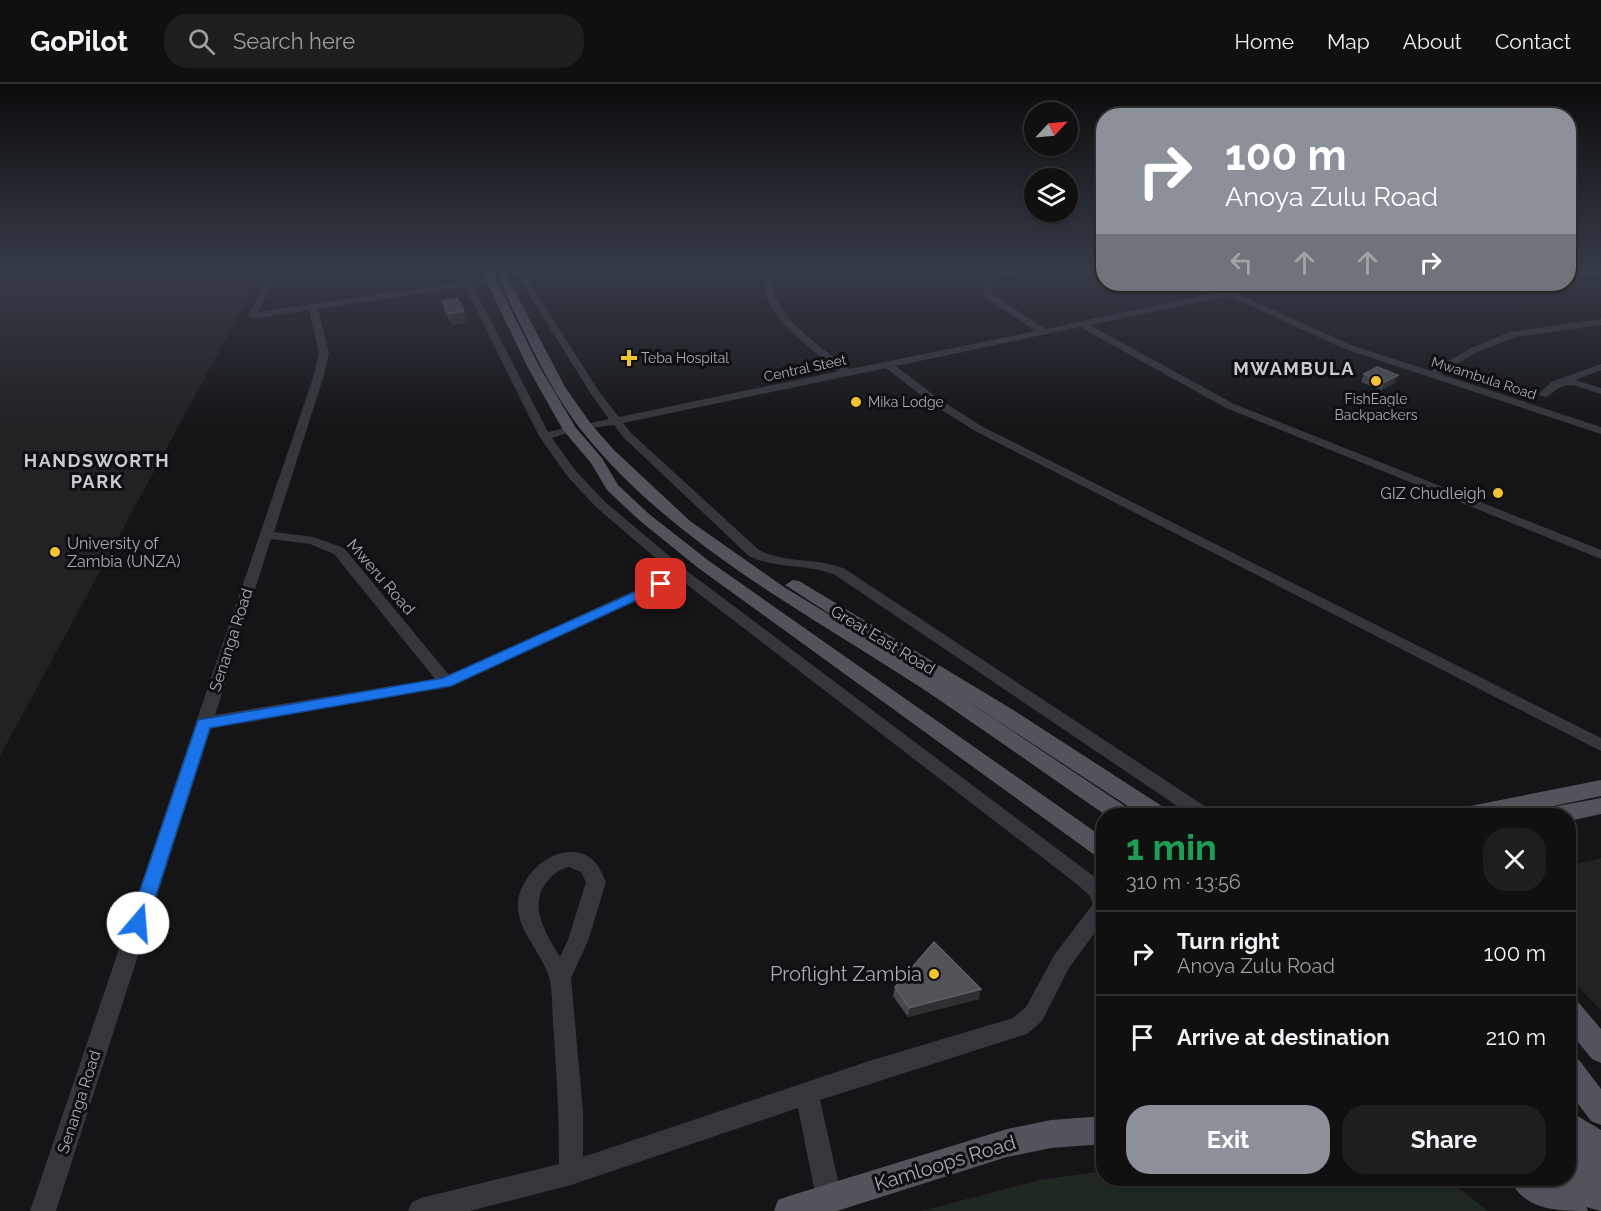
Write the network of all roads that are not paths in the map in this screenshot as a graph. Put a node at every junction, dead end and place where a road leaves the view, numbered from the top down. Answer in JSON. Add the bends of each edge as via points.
{"nodes":[{"id":1,"x":317,"y":323,"type":"edge"},
{"id":2,"x":488,"y":323,"type":"edge"},
{"id":3,"x":511,"y":323,"type":"edge"},
{"id":4,"x":526,"y":323,"type":"edge"},
{"id":5,"x":552,"y":323,"type":"edge"},
{"id":6,"x":791,"y":323,"type":"edge"},
{"id":7,"x":1030,"y":323,"type":"edge"},
{"id":8,"x":1088,"y":323,"type":"edge"},
{"id":9,"x":1294,"y":323,"type":"edge"},
{"id":10,"x":1597,"y":323,"type":"edge"},
{"id":11,"x":1081,"y":324,"type":"junction"},
{"id":12,"x":1044,"y":332,"type":"junction"},
{"id":13,"x":889,"y":365,"type":"junction"},
{"id":14,"x":1601,"y":367,"type":"edge"},
{"id":15,"x":848,"y":373,"type":"junction"},
{"id":16,"x":1431,"y":375,"type":"junction"},
{"id":17,"x":1564,"y":380,"type":"junction"},
{"id":18,"x":1601,"y":391,"type":"edge"},
{"id":19,"x":1543,"y":394,"type":"dead end"},
{"id":20,"x":615,"y":420,"type":"junction"},
{"id":21,"x":578,"y":429,"type":"junction"},
{"id":22,"x":1601,"y":431,"type":"edge"},
{"id":23,"x":545,"y":436,"type":"junction"},
{"id":24,"x":605,"y":458,"type":"junction"},
{"id":25,"x":266,"y":535,"type":"junction"},
{"id":26,"x":1601,"y":555,"type":"edge"},
{"id":27,"x":682,"y":574,"type":"junction"},
{"id":28,"x":446,"y":682,"type":"junction"},
{"id":29,"x":204,"y":723,"type":"junction"},
{"id":30,"x":1601,"y":745,"type":"edge"},
{"id":31,"x":1601,"y":788,"type":"edge"},
{"id":32,"x":1601,"y":806,"type":"edge"},
{"id":33,"x":1111,"y":808,"type":"edge"},
{"id":34,"x":1148,"y":808,"type":"edge"},
{"id":35,"x":1194,"y":808,"type":"edge"},
{"id":36,"x":1505,"y":808,"type":"edge"},
{"id":37,"x":1096,"y":810,"type":"edge"},
{"id":38,"x":1576,"y":811,"type":"edge"},
{"id":39,"x":1096,"y":844,"type":"edge"},
{"id":40,"x":1096,"y":889,"type":"edge"},
{"id":41,"x":1096,"y":915,"type":"edge"},
{"id":42,"x":560,"y":978,"type":"junction"},
{"id":43,"x":1576,"y":1020,"type":"edge"},
{"id":44,"x":1601,"y":1050,"type":"edge"},
{"id":45,"x":1576,"y":1079,"type":"edge"},
{"id":46,"x":807,"y":1094,"type":"junction"},
{"id":47,"x":1601,"y":1110,"type":"edge"},
{"id":48,"x":1576,"y":1130,"type":"edge"},
{"id":49,"x":1096,"y":1131,"type":"edge"},
{"id":50,"x":1601,"y":1148,"type":"edge"},
{"id":51,"x":1576,"y":1149,"type":"edge"},
{"id":52,"x":1601,"y":1167,"type":"edge"},
{"id":53,"x":571,"y":1173,"type":"junction"},
{"id":54,"x":1576,"y":1181,"type":"edge"},
{"id":55,"x":1536,"y":1186,"type":"edge"},
{"id":56,"x":830,"y":1198,"type":"junction"},
{"id":57,"x":1601,"y":1199,"type":"edge"},
{"id":58,"x":43,"y":1211,"type":"edge"},
{"id":59,"x":421,"y":1211,"type":"edge"},
{"id":60,"x":789,"y":1211,"type":"edge"},
{"id":61,"x":1573,"y":1211,"type":"edge"}],
"edges":[{"from":1,"to":25,"type":"street","name":"Senanga Road","via":[[324,353]]},
{"from":2,"to":23,"type":"street"},
{"from":3,"to":21,"type":"main road","name":"Great East Road","via":[[532,366]]},
{"from":4,"to":21,"type":"main road","name":"Great East Road"},
{"from":5,"to":20,"type":"street"},
{"from":6,"to":15,"type":"street"},
{"from":7,"to":12,"type":"street"},
{"from":8,"to":11,"type":"street","name":"Central Steet"},
{"from":9,"to":16,"type":"street","name":"Mwambula Road","via":[[1348,347]]},
{"from":10,"to":16,"type":"street","via":[[1513,334],[1474,350]]},
{"from":11,"to":12,"type":"street","name":"Central Steet"},
{"from":11,"to":26,"type":"street","via":[[1230,406]]},
{"from":12,"to":13,"type":"street","name":"Central Steet"},
{"from":13,"to":15,"type":"street","name":"Central Steet"},
{"from":13,"to":30,"type":"street","via":[[979,429]]},
{"from":14,"to":17,"type":"street"},
{"from":15,"to":20,"type":"street","name":"Central Steet"},
{"from":16,"to":22,"type":"street","name":"Mwambula Road"},
{"from":17,"to":18,"type":"street"},
{"from":17,"to":19,"type":"street"},
{"from":20,"to":21,"type":"street","name":"Central Steet"},
{"from":20,"to":35,"type":"street","via":[[655,463],[754,553],[777,564],[817,563],[840,572]]},
{"from":21,"to":23,"type":"street","name":"Central Steet"},
{"from":21,"to":24,"type":"main road","name":"Great East Road"},
{"from":23,"to":27,"type":"street","via":[[600,504]]},
{"from":24,"to":33,"type":"main road","name":"Great East Road","via":[[685,524],[778,591],[927,683]]},
{"from":24,"to":34,"type":"main road","name":"Great East Road","via":[[646,476],[747,557],[1003,713]]},
{"from":24,"to":37,"type":"main road","name":"Great East Road","via":[[674,528]]},
{"from":24,"to":39,"type":"main road","name":"Great East Road","via":[[612,487],[703,564]]},
{"from":25,"to":28,"type":"street","name":"Mweru Road","via":[[305,538],[339,551]]},
{"from":25,"to":29,"type":"street","name":"Senanga Road"},
{"from":27,"to":28,"type":"street"},
{"from":27,"to":40,"type":"street"},
{"from":28,"to":29,"type":"street"},
{"from":29,"to":58,"type":"street","name":"Senanga Road"},
{"from":31,"to":36,"type":"main road"},
{"from":32,"to":38,"type":"main road"},
{"from":41,"to":46,"type":"street","via":[[1062,961],[1034,1014],[1019,1027]]},
{"from":42,"to":42,"type":"street","via":[[578,941],[596,882],[589,866],[574,860],[557,862],[544,870],[528,902],[533,923]]},
{"from":42,"to":53,"type":"street","via":[[571,1112]]},
{"from":43,"to":44,"type":"main road"},
{"from":45,"to":47,"type":"main road"},
{"from":46,"to":53,"type":"street"},
{"from":46,"to":56,"type":"street"},
{"from":48,"to":50,"type":"main road"},
{"from":49,"to":56,"type":"main road","name":"Kamloops Road","via":[[1007,1143]]},
{"from":51,"to":52,"type":"main road"},
{"from":53,"to":59,"type":"street"},
{"from":54,"to":57,"type":"main road"},
{"from":55,"to":61,"type":"main road"},
{"from":56,"to":60,"type":"main road","name":"Kamloops Road"}]}
